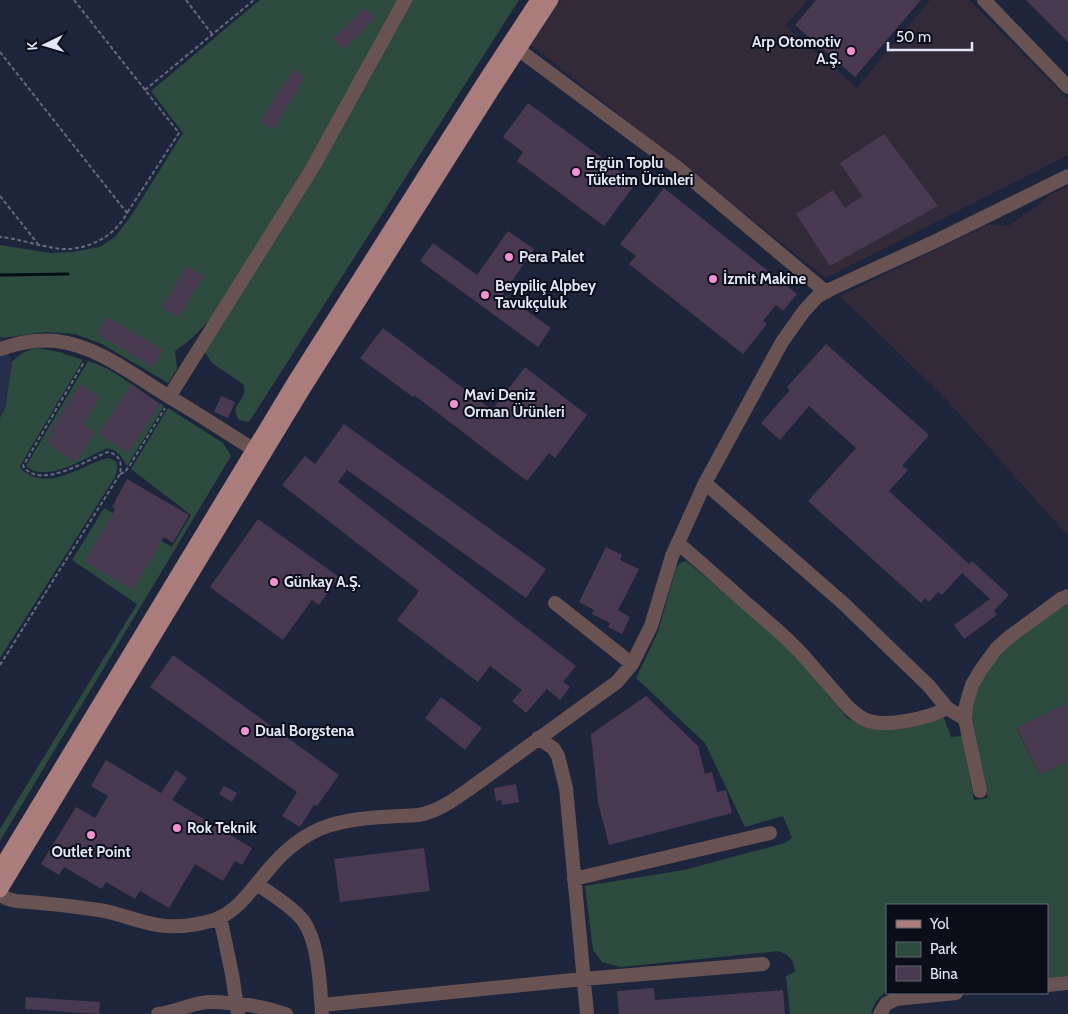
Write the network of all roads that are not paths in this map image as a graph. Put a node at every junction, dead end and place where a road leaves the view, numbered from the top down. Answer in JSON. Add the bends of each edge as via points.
{"nodes":[{"id":1,"x":405,"y":0,"type":"edge"},
{"id":2,"x":538,"y":0,"type":"edge"},
{"id":3,"x":551,"y":0,"type":"edge"},
{"id":4,"x":984,"y":0,"type":"edge"},
{"id":5,"x":518,"y":50,"type":"junction"},
{"id":6,"x":1068,"y":87,"type":"edge"},
{"id":7,"x":1068,"y":176,"type":"edge"},
{"id":8,"x":826,"y":292,"type":"junction"},
{"id":9,"x":0,"y":350,"type":"edge"},
{"id":10,"x":170,"y":397,"type":"junction"},
{"id":11,"x":258,"y":453,"type":"junction"},
{"id":12,"x":705,"y":483,"type":"junction"},
{"id":13,"x":678,"y":543,"type":"junction"},
{"id":14,"x":1068,"y":596,"type":"edge"},
{"id":15,"x":555,"y":603,"type":"dead end"},
{"id":16,"x":632,"y":664,"type":"junction"},
{"id":17,"x":947,"y":708,"type":"junction"},
{"id":18,"x":965,"y":719,"type":"junction"},
{"id":19,"x":538,"y":738,"type":"junction"},
{"id":20,"x":980,"y":791,"type":"dead end"},
{"id":21,"x":770,"y":833,"type":"dead end"},
{"id":22,"x":0,"y":869,"type":"edge"},
{"id":23,"x":574,"y":879,"type":"junction"},
{"id":24,"x":257,"y":884,"type":"junction"},
{"id":25,"x":0,"y":890,"type":"edge"},
{"id":26,"x":0,"y":895,"type":"edge"},
{"id":27,"x":220,"y":917,"type":"junction"},
{"id":28,"x":763,"y":964,"type":"dead end"},
{"id":29,"x":583,"y":980,"type":"junction"},
{"id":30,"x":1068,"y":983,"type":"edge"},
{"id":31,"x":1048,"y":985,"type":"edge"},
{"id":32,"x":946,"y":994,"type":"edge"},
{"id":33,"x":237,"y":1009,"type":"edge"},
{"id":34,"x":322,"y":1009,"type":"edge"},
{"id":35,"x":158,"y":1014,"type":"edge"},
{"id":36,"x":286,"y":1014,"type":"edge"},
{"id":37,"x":587,"y":1014,"type":"edge"},
{"id":38,"x":880,"y":1014,"type":"edge"}],
"edges":[{"from":1,"to":10,"type":"street","via":[[313,167]]},
{"from":2,"to":11,"type":"main road","via":[[304,366]]},
{"from":3,"to":5,"type":"main road"},
{"from":4,"to":6,"type":"street"},
{"from":5,"to":8,"type":"street","via":[[678,168]]},
{"from":5,"to":11,"type":"main road","via":[[303,389]]},
{"from":7,"to":8,"type":"street"},
{"from":8,"to":12,"type":"street","via":[[804,311],[782,342]]},
{"from":9,"to":10,"type":"street","via":[[33,341],[66,343],[120,366]]},
{"from":10,"to":11,"type":"street"},
{"from":11,"to":22,"type":"main road"},
{"from":11,"to":25,"type":"main road"},
{"from":12,"to":13,"type":"street"},
{"from":12,"to":17,"type":"street","via":[[843,603],[929,686]]},
{"from":13,"to":16,"type":"street","via":[[651,626]]},
{"from":13,"to":17,"type":"street","via":[[800,652],[861,718],[892,723],[928,716]]},
{"from":14,"to":18,"type":"street","via":[[996,649],[972,685]]},
{"from":15,"to":16,"type":"street"},
{"from":16,"to":19,"type":"street","via":[[617,682]]},
{"from":17,"to":18,"type":"street"},
{"from":18,"to":20,"type":"street"},
{"from":19,"to":23,"type":"street","via":[[553,748],[562,769]]},
{"from":19,"to":24,"type":"street","via":[[450,802],[428,813],[350,820],[308,834],[284,852]]},
{"from":21,"to":23,"type":"street"},
{"from":23,"to":29,"type":"street"},
{"from":24,"to":27,"type":"street","via":[[240,904]]},
{"from":24,"to":34,"type":"street","via":[[291,909],[306,925],[315,953]]},
{"from":26,"to":27,"type":"street","via":[[16,901],[100,910],[157,925],[187,925]]},
{"from":27,"to":33,"type":"street"},
{"from":28,"to":29,"type":"street"},
{"from":29,"to":34,"type":"street"},
{"from":29,"to":37,"type":"street"},
{"from":30,"to":31,"type":"street"},
{"from":32,"to":38,"type":"street","via":[[896,999],[886,1004]]},
{"from":33,"to":35,"type":"street","via":[[213,1002]]},
{"from":33,"to":36,"type":"street","via":[[252,1005]]}]}
